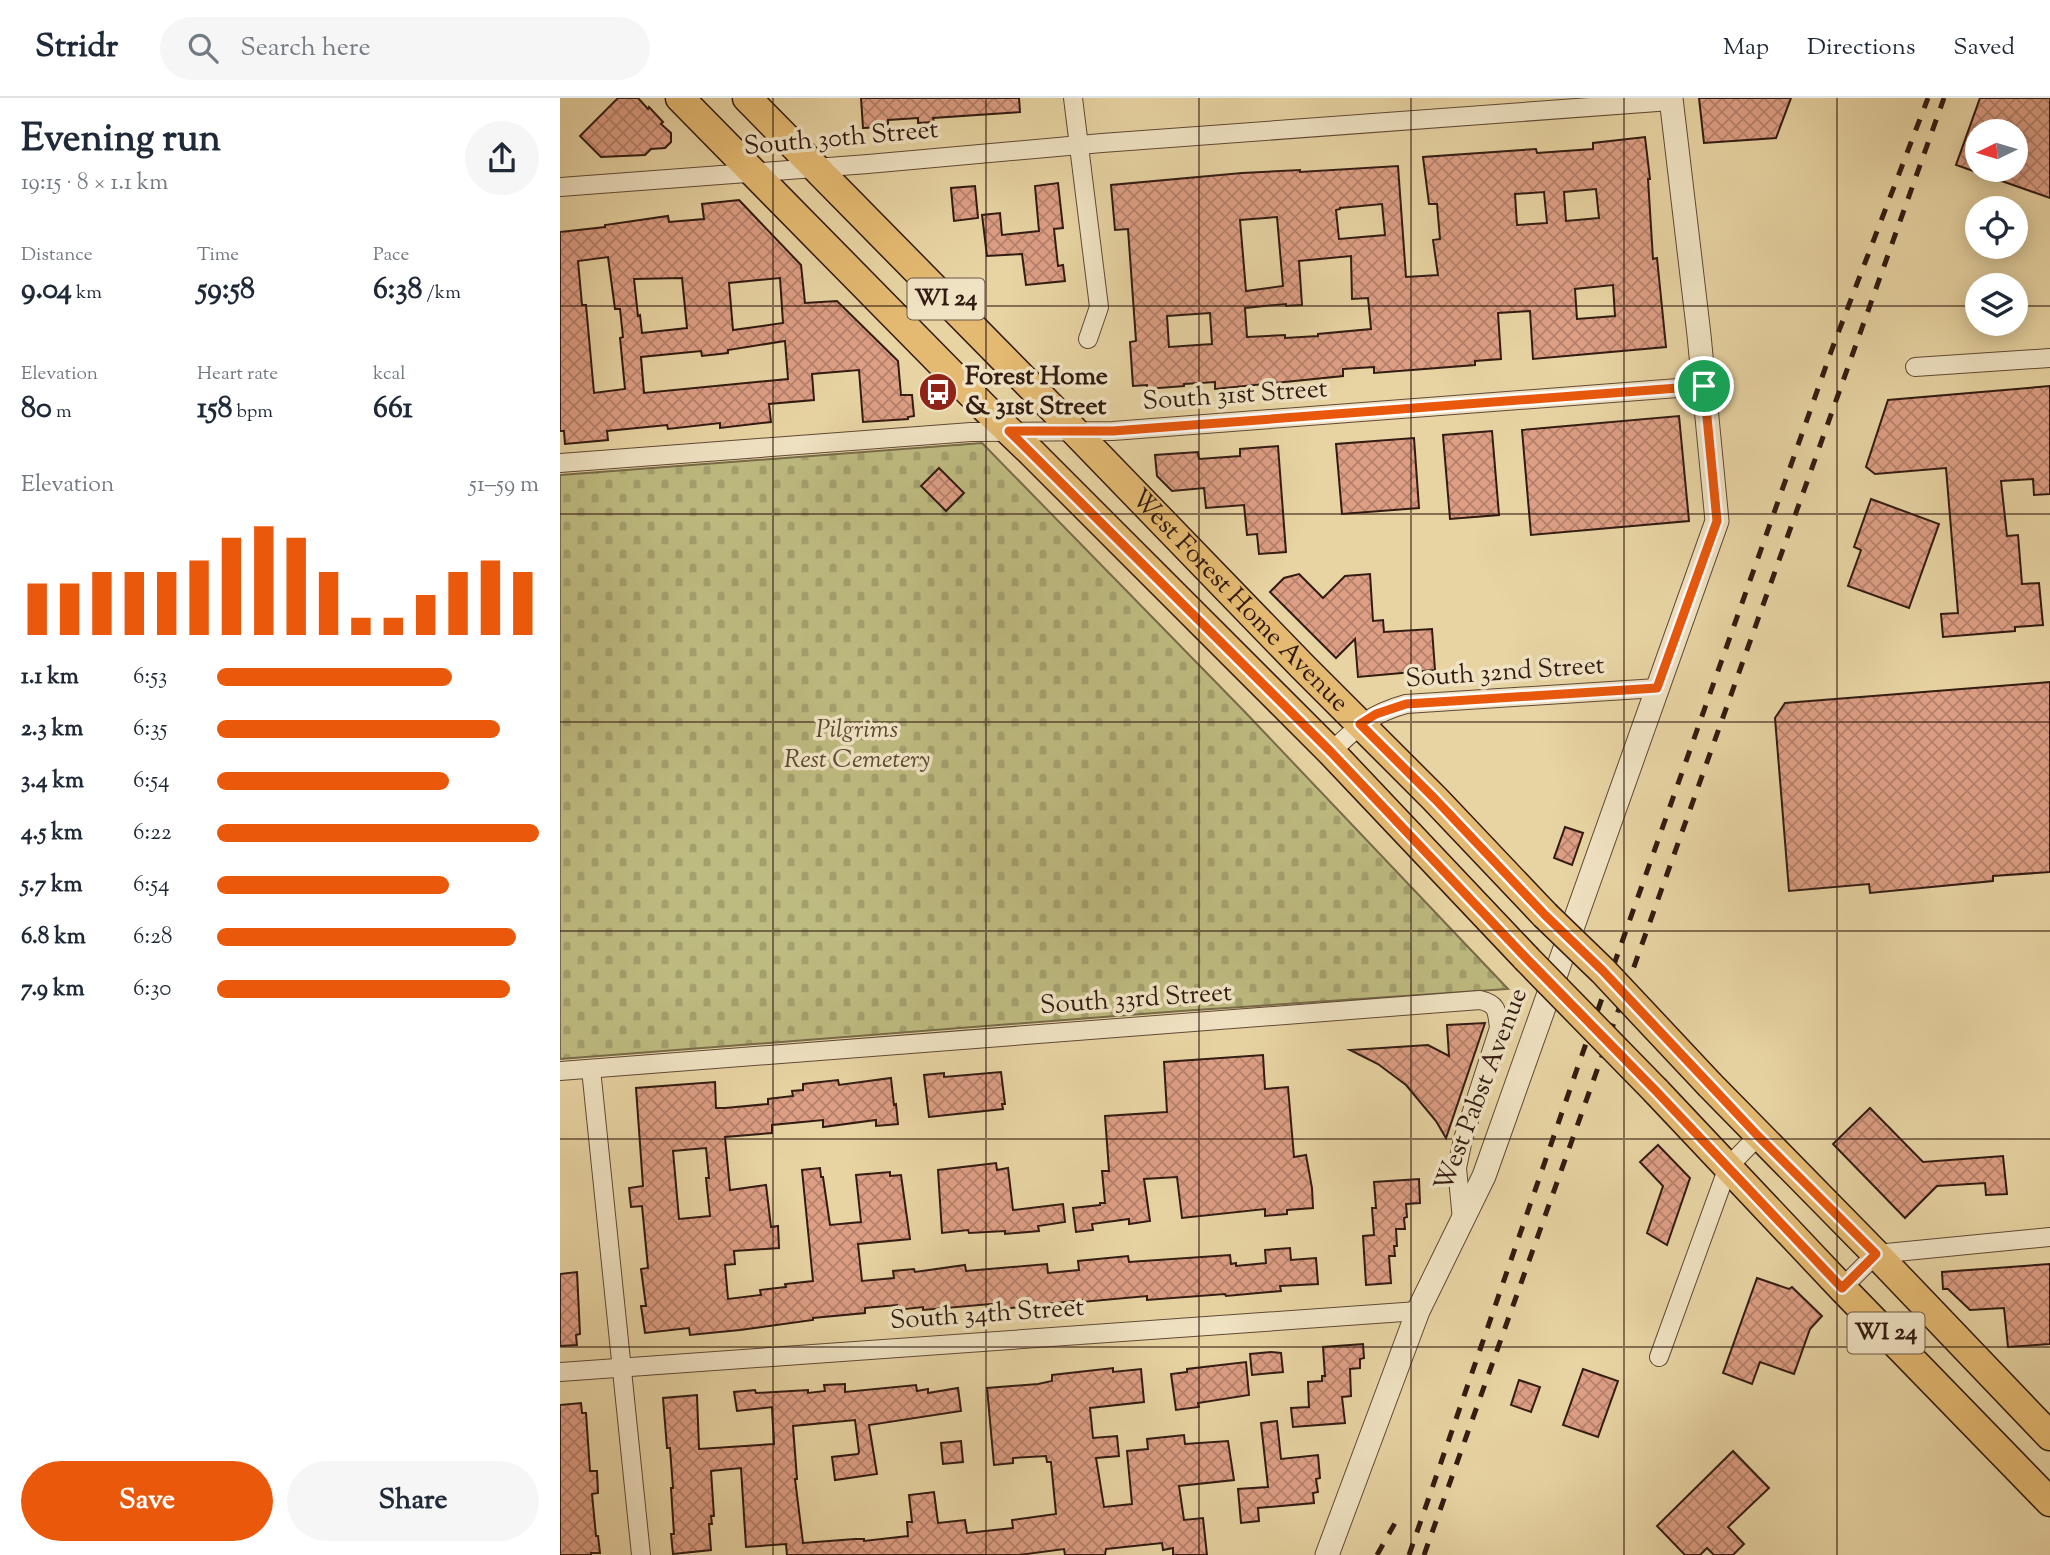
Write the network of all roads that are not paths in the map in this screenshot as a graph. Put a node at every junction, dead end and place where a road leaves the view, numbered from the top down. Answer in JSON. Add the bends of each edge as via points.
{"nodes":[{"id":1,"x":680,"y":98,"type":"edge"},
{"id":2,"x":747,"y":98,"type":"edge"},
{"id":3,"x":1073,"y":98,"type":"edge"},
{"id":4,"x":1671,"y":100,"type":"edge"},
{"id":5,"x":1077,"y":145,"type":"junction"},
{"id":6,"x":816,"y":168,"type":"junction"},
{"id":7,"x":755,"y":173,"type":"junction"},
{"id":8,"x":560,"y":187,"type":"edge"},
{"id":9,"x":1088,"y":339,"type":"dead end"},
{"id":10,"x":2050,"y":358,"type":"edge"},
{"id":11,"x":1915,"y":367,"type":"dead end"},
{"id":12,"x":1704,"y":386,"type":"junction"},
{"id":13,"x":1009,"y":431,"type":"junction"},
{"id":14,"x":1074,"y":431,"type":"junction"},
{"id":15,"x":560,"y":463,"type":"edge"},
{"id":16,"x":1657,"y":688,"type":"junction"},
{"id":17,"x":1360,"y":724,"type":"junction"},
{"id":18,"x":1331,"y":752,"type":"junction"},
{"id":19,"x":591,"y":1069,"type":"junction"},
{"id":20,"x":560,"y":1072,"type":"edge"},
{"id":21,"x":1758,"y":1136,"type":"junction"},
{"id":22,"x":1728,"y":1167,"type":"junction"},
{"id":23,"x":1462,"y":1220,"type":"junction"},
{"id":24,"x":2050,"y":1237,"type":"edge"},
{"id":25,"x":1876,"y":1254,"type":"junction"},
{"id":26,"x":1842,"y":1288,"type":"junction"},
{"id":27,"x":1418,"y":1311,"type":"junction"},
{"id":28,"x":1659,"y":1357,"type":"dead end"},
{"id":29,"x":622,"y":1367,"type":"junction"},
{"id":30,"x":560,"y":1371,"type":"edge"},
{"id":31,"x":2050,"y":1436,"type":"edge"},
{"id":32,"x":2050,"y":1503,"type":"edge"},
{"id":33,"x":641,"y":1555,"type":"edge"},
{"id":34,"x":1327,"y":1555,"type":"edge"}],
"edges":[{"from":1,"to":7,"type":"main road","name":"West Forest Home Avenue","number":"WI 24"},
{"from":2,"to":6,"type":"main road","name":"West Forest Home Avenue","number":"WI 24"},
{"from":3,"to":5,"type":"street"},
{"from":4,"to":5,"type":"street","name":"South 30th Street"},
{"from":4,"to":12,"type":"street"},
{"from":5,"to":6,"type":"street","name":"South 30th Street"},
{"from":5,"to":9,"type":"street","via":[[1099,307]]},
{"from":6,"to":7,"type":"street","name":"South 30th Street"},
{"from":6,"to":14,"type":"main road","name":"West Forest Home Avenue","number":"WI 24"},
{"from":7,"to":8,"type":"street","name":"South 30th Street"},
{"from":7,"to":13,"type":"main road","name":"West Forest Home Avenue","number":"WI 24"},
{"from":10,"to":11,"type":"street"},
{"from":12,"to":14,"type":"street","name":"South 31st Street"},
{"from":12,"to":16,"type":"street","name":"West Pabst Avenue","via":[[1717,521]]},
{"from":13,"to":14,"type":"street","name":"South 31st Street"},
{"from":13,"to":15,"type":"street","name":"South 31st Street"},
{"from":13,"to":18,"type":"main road","name":"West Forest Home Avenue","number":"WI 24"},
{"from":14,"to":17,"type":"main road","name":"West Forest Home Avenue","number":"WI 24"},
{"from":16,"to":17,"type":"street","name":"South 32nd Street","via":[[1406,704]]},
{"from":16,"to":23,"type":"street","name":"West Pabst Avenue","via":[[1505,1120]]},
{"from":17,"to":18,"type":"street","name":"South 32nd Street"},
{"from":17,"to":21,"type":"main road","name":"West Forest Home Avenue","number":"WI 24","bridge":true},
{"from":18,"to":22,"type":"main road","name":"West Forest Home Avenue","number":"WI 24","bridge":true},
{"from":19,"to":20,"type":"street","name":"South 33rd Street"},
{"from":19,"to":23,"type":"street","name":"South 33rd Street","via":[[1480,1000],[1490,1002],[1496,1010],[1499,1028],[1457,1168]]},
{"from":19,"to":29,"type":"street"},
{"from":21,"to":22,"type":"street"},
{"from":21,"to":25,"type":"main road","name":"West Forest Home Avenue","number":"WI 24"},
{"from":22,"to":26,"type":"main road","name":"West Forest Home Avenue","number":"WI 24"},
{"from":22,"to":28,"type":"street"},
{"from":23,"to":27,"type":"street","name":"West Pabst Avenue"},
{"from":24,"to":25,"type":"street"},
{"from":25,"to":26,"type":"street"},
{"from":25,"to":31,"type":"main road","name":"West Forest Home Avenue","number":"WI 24"},
{"from":26,"to":32,"type":"main road","name":"West Forest Home Avenue","number":"WI 24"},
{"from":27,"to":29,"type":"street","name":"South 34th Street"},
{"from":27,"to":34,"type":"street","name":"West Pabst Avenue"},
{"from":29,"to":30,"type":"street","name":"South 34th Street"},
{"from":29,"to":33,"type":"street"}]}
